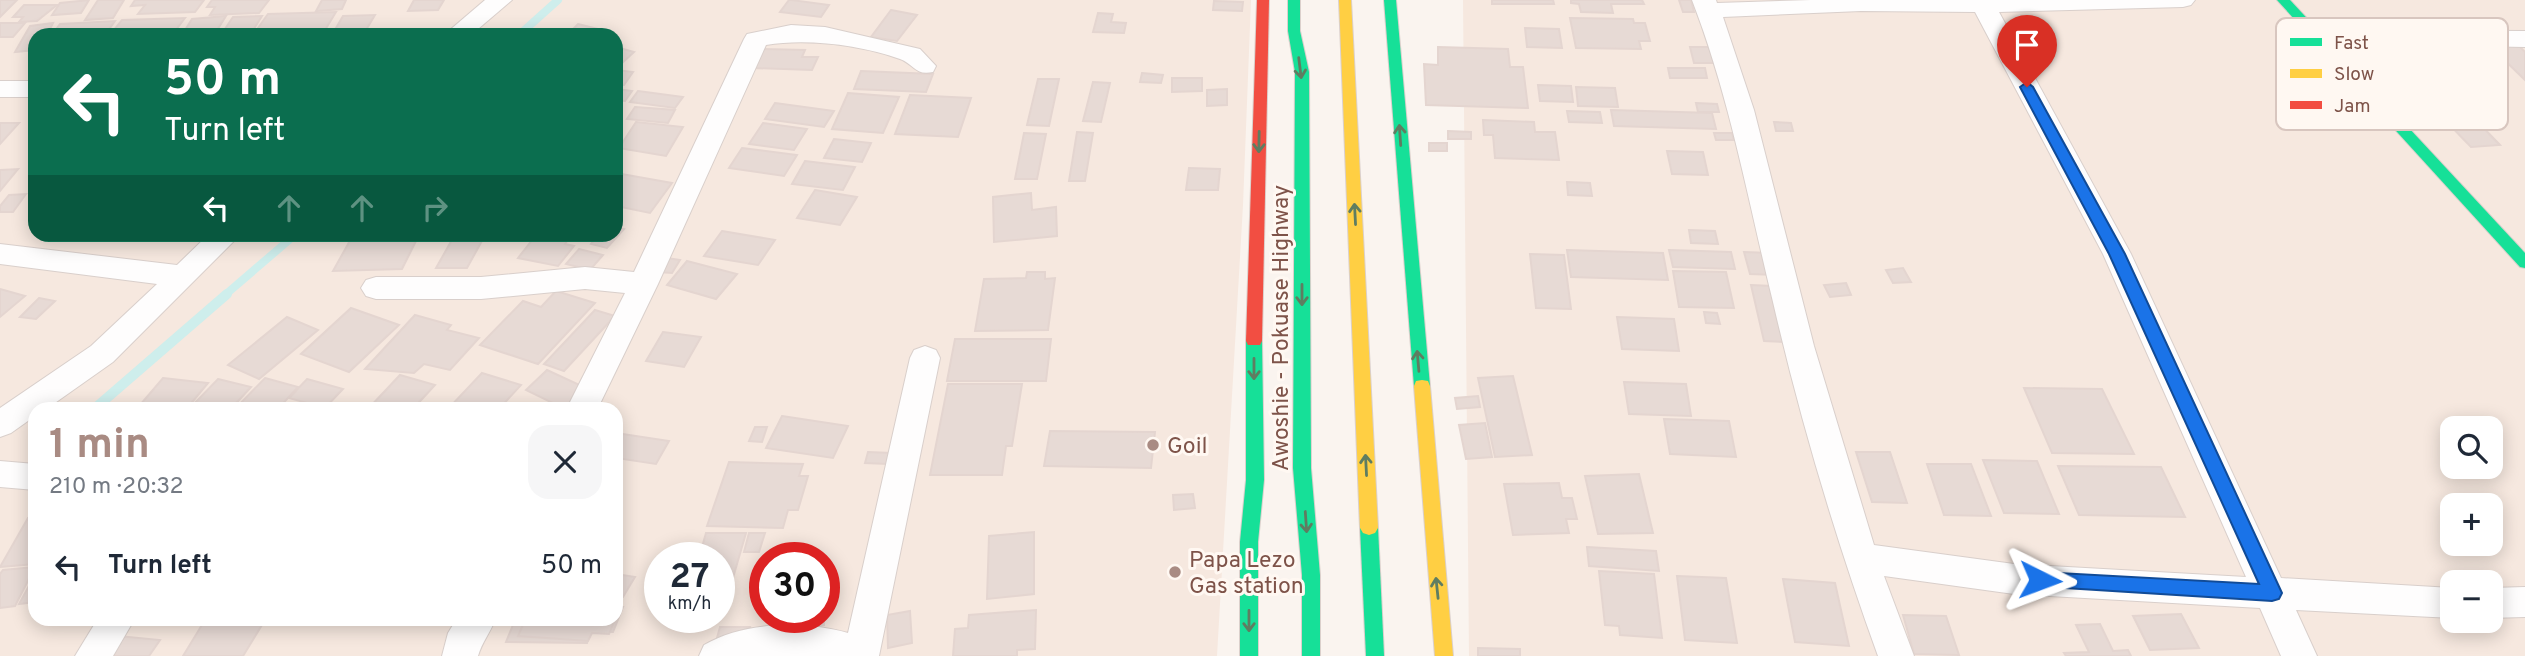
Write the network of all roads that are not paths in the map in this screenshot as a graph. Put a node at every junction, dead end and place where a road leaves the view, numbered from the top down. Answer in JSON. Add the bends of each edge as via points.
{"nodes":[{"id":1,"x":500,"y":0,"type":"edge"},
{"id":2,"x":1263,"y":0,"type":"edge"},
{"id":3,"x":1390,"y":0,"type":"edge"},
{"id":4,"x":2183,"y":0,"type":"edge"},
{"id":5,"x":2283,"y":0,"type":"edge"},
{"id":6,"x":1298,"y":2,"type":"edge"},
{"id":7,"x":1341,"y":4,"type":"edge"},
{"id":8,"x":1706,"y":5,"type":"edge"},
{"id":9,"x":1983,"y":5,"type":"junction"},
{"id":10,"x":2299,"y":18,"type":"edge"},
{"id":11,"x":465,"y":28,"type":"edge"},
{"id":12,"x":924,"y":66,"type":"dead end"},
{"id":13,"x":0,"y":89,"type":"edge"},
{"id":14,"x":28,"y":89,"type":"edge"},
{"id":15,"x":2402,"y":130,"type":"edge"},
{"id":16,"x":218,"y":242,"type":"edge"},
{"id":17,"x":0,"y":254,"type":"edge"},
{"id":18,"x":2525,"y":263,"type":"edge"},
{"id":19,"x":181,"y":276,"type":"junction"},
{"id":20,"x":644,"y":284,"type":"junction"},
{"id":21,"x":376,"y":288,"type":"dead end"},
{"id":22,"x":925,"y":358,"type":"dead end"},
{"id":23,"x":32,"y":402,"type":"edge"},
{"id":24,"x":585,"y":402,"type":"edge"},
{"id":25,"x":28,"y":405,"type":"edge"},
{"id":26,"x":0,"y":424,"type":"edge"},
{"id":27,"x":0,"y":474,"type":"edge"},
{"id":28,"x":28,"y":476,"type":"edge"},
{"id":29,"x":1859,"y":558,"type":"junction"},
{"id":30,"x":2272,"y":593,"type":"junction"},
{"id":31,"x":2440,"y":602,"type":"edge"},
{"id":32,"x":2525,"y":602,"type":"edge"},
{"id":33,"x":2503,"y":603,"type":"edge"},
{"id":34,"x":112,"y":626,"type":"edge"},
{"id":35,"x":472,"y":626,"type":"edge"},
{"id":36,"x":93,"y":656,"type":"edge"},
{"id":37,"x":460,"y":656,"type":"edge"},
{"id":38,"x":718,"y":656,"type":"edge"},
{"id":39,"x":849,"y":656,"type":"edge"},
{"id":40,"x":861,"y":656,"type":"edge"},
{"id":41,"x":1249,"y":656,"type":"edge"},
{"id":42,"x":1311,"y":656,"type":"edge"},
{"id":43,"x":1375,"y":656,"type":"edge"},
{"id":44,"x":1444,"y":656,"type":"edge"},
{"id":45,"x":1896,"y":656,"type":"edge"},
{"id":46,"x":2299,"y":656,"type":"edge"}],
"edges":[{"from":1,"to":11,"type":"street"},
{"from":2,"to":41,"type":"street","one_way":true},
{"from":44,"to":3,"type":"street","one_way":true},
{"from":4,"to":9,"type":"street"},
{"from":5,"to":10,"type":"street"},
{"from":6,"to":42,"type":"street","name":"Awoshie - Pokuase Highway","one_way":true,"via":[[1294,31],[1302,72],[1302,468],[1311,576]]},
{"from":43,"to":7,"type":"street","one_way":true},
{"from":8,"to":9,"type":"street","via":[[1769,10],[1861,4]]},
{"from":8,"to":29,"type":"street","via":[[1747,136],[1807,379]]},
{"from":9,"to":30,"type":"street","via":[[2117,254]]},
{"from":12,"to":20,"type":"street","via":[[911,54],[824,34],[757,39]]},
{"from":13,"to":14,"type":"street"},
{"from":15,"to":18,"type":"street"},
{"from":16,"to":19,"type":"street"},
{"from":17,"to":19,"type":"street"},
{"from":19,"to":23,"type":"street","via":[[102,354]]},
{"from":20,"to":21,"type":"street","via":[[585,278],[481,288]]},
{"from":20,"to":24,"type":"street"},
{"from":22,"to":40,"type":"street"},
{"from":25,"to":26,"type":"street"},
{"from":27,"to":28,"type":"street"},
{"from":29,"to":30,"type":"street","via":[[2014,579]]},
{"from":29,"to":45,"type":"street"},
{"from":30,"to":31,"type":"street"},
{"from":30,"to":46,"type":"street"},
{"from":32,"to":33,"type":"street"},
{"from":34,"to":36,"type":"street"},
{"from":35,"to":37,"type":"street"},
{"from":38,"to":39,"type":"street","via":[[733,647],[824,644],[846,648]]}]}
